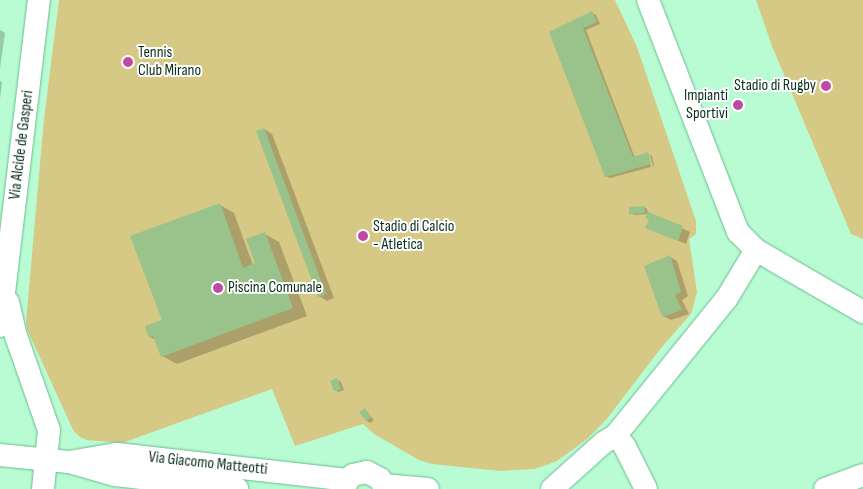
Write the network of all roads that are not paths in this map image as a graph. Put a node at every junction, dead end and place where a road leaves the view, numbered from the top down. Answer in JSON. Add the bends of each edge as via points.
{"nodes":[{"id":1,"x":38,"y":0,"type":"edge"},
{"id":2,"x":648,"y":0,"type":"edge"},
{"id":3,"x":8,"y":192,"type":"edge"},
{"id":4,"x":756,"y":250,"type":"junction"},
{"id":5,"x":5,"y":289,"type":"junction"},
{"id":6,"x":863,"y":312,"type":"edge"},
{"id":7,"x":0,"y":326,"type":"edge"},
{"id":8,"x":616,"y":435,"type":"junction"},
{"id":9,"x":0,"y":455,"type":"edge"},
{"id":10,"x":46,"y":460,"type":"junction"},
{"id":11,"x":863,"y":475,"type":"edge"},
{"id":12,"x":153,"y":476,"type":"edge"},
{"id":13,"x":346,"y":484,"type":"edge"},
{"id":14,"x":384,"y":487,"type":"edge"},
{"id":15,"x":42,"y":489,"type":"edge"},
{"id":16,"x":237,"y":489,"type":"edge"},
{"id":17,"x":428,"y":489,"type":"edge"},
{"id":18,"x":552,"y":489,"type":"edge"},
{"id":19,"x":646,"y":489,"type":"edge"},
{"id":20,"x":825,"y":489,"type":"edge"}],
"edges":[{"from":1,"to":3,"type":"street","name":"Via Alcide de Gasperi"},
{"from":2,"to":4,"type":"street","via":[[738,232]]},
{"from":3,"to":5,"type":"street","name":"Via Alcide de Gasperi"},
{"from":4,"to":6,"type":"street"},
{"from":4,"to":8,"type":"street","via":[[727,298]]},
{"from":5,"to":7,"type":"street","name":"Via Alcide de Gasperi"},
{"from":5,"to":10,"type":"street","name":"Via Alcide de Gasperi","via":[[16,336],[49,430]]},
{"from":8,"to":18,"type":"street"},
{"from":8,"to":19,"type":"street"},
{"from":9,"to":10,"type":"street","name":"Via Giacomo Matteotti"},
{"from":10,"to":12,"type":"street","name":"Via Giacomo Matteotti","via":[[69,462],[115,475]]},
{"from":10,"to":15,"type":"street","name":"Via Alcide de Gasperi"},
{"from":11,"to":20,"type":"street"},
{"from":12,"to":13,"type":"street","name":"Via Giacomo Matteotti"},
{"from":12,"to":16,"type":"street","name":"Via Giacomo Matteotti"},
{"from":13,"to":14,"type":"street","name":"Via Giacomo Matteotti","via":[[353,475],[367,472],[374,474]]},
{"from":14,"to":17,"type":"street","name":"Via Giacomo Matteotti"}]}
